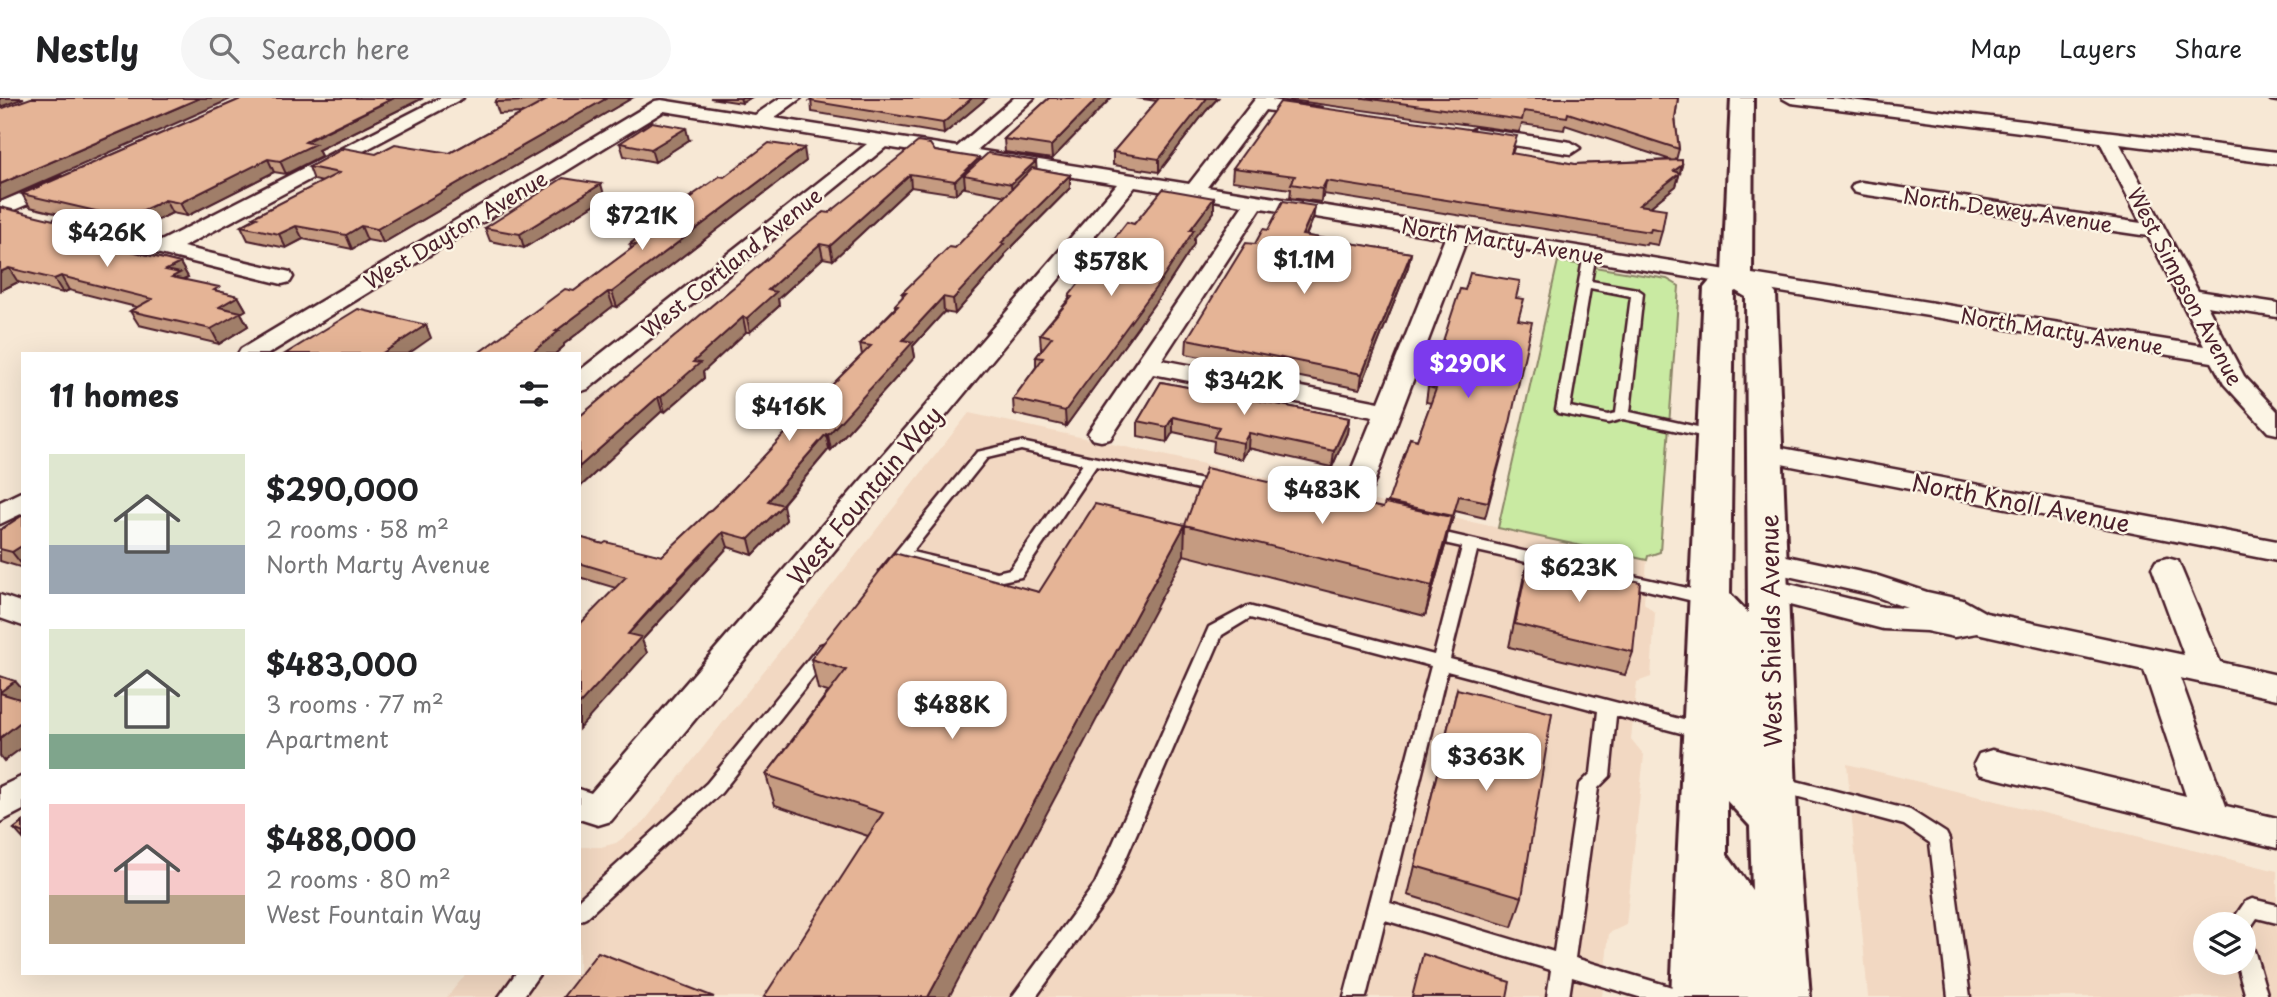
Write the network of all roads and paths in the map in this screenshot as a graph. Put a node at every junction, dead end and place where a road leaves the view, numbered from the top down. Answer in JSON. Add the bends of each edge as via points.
{"nodes":[{"id":1,"x":454,"y":98,"type":"edge"},
{"id":2,"x":792,"y":98,"type":"edge"},
{"id":3,"x":1024,"y":98,"type":"edge"},
{"id":4,"x":1742,"y":98,"type":"edge"},
{"id":5,"x":1791,"y":98,"type":"edge"},
{"id":6,"x":1262,"y":101,"type":"edge"},
{"id":7,"x":661,"y":104,"type":"joint"},
{"id":8,"x":1328,"y":114,"type":"edge"},
{"id":9,"x":759,"y":120,"type":"junction"},
{"id":10,"x":1463,"y":133,"type":"edge"},
{"id":11,"x":2107,"y":137,"type":"junction"},
{"id":12,"x":883,"y":140,"type":"junction"},
{"id":13,"x":1571,"y":148,"type":"dead end"},
{"id":14,"x":963,"y":152,"type":"junction"},
{"id":15,"x":2277,"y":158,"type":"edge"},
{"id":16,"x":77,"y":176,"type":"edge"},
{"id":17,"x":1131,"y":180,"type":"junction"},
{"id":18,"x":1861,"y":188,"type":"dead end"},
{"id":19,"x":1195,"y":189,"type":"junction"},
{"id":20,"x":1257,"y":199,"type":"junction"},
{"id":21,"x":0,"y":210,"type":"edge"},
{"id":22,"x":2155,"y":231,"type":"junction"},
{"id":23,"x":1458,"y":233,"type":"junction"},
{"id":24,"x":163,"y":248,"type":"junction"},
{"id":25,"x":1590,"y":254,"type":"junction"},
{"id":26,"x":282,"y":277,"type":"dead end"},
{"id":27,"x":1737,"y":278,"type":"junction"},
{"id":28,"x":1585,"y":284,"type":"junction"},
{"id":29,"x":2189,"y":296,"type":"junction"},
{"id":30,"x":2277,"y":310,"type":"edge"},
{"id":31,"x":253,"y":352,"type":"edge"},
{"id":32,"x":2220,"y":356,"type":"junction"},
{"id":33,"x":1147,"y":365,"type":"junction"},
{"id":34,"x":581,"y":382,"type":"edge"},
{"id":35,"x":1389,"y":412,"type":"junction"},
{"id":36,"x":1623,"y":415,"type":"junction"},
{"id":37,"x":2277,"y":426,"type":"edge"},
{"id":38,"x":1101,"y":433,"type":"dead end"},
{"id":39,"x":1715,"y":435,"type":"junction"},
{"id":40,"x":1766,"y":453,"type":"junction"},
{"id":41,"x":1093,"y":461,"type":"junction"},
{"id":42,"x":1358,"y":488,"type":"dead end"},
{"id":43,"x":1241,"y":494,"type":"edge"},
{"id":44,"x":21,"y":501,"type":"edge"},
{"id":45,"x":0,"y":514,"type":"edge"},
{"id":46,"x":1417,"y":532,"type":"edge"},
{"id":47,"x":1471,"y":544,"type":"junction"},
{"id":48,"x":2277,"y":551,"type":"edge"},
{"id":49,"x":900,"y":555,"type":"junction"},
{"id":50,"x":1564,"y":565,"type":"edge"},
{"id":51,"x":2168,"y":568,"type":"dead end"},
{"id":52,"x":1604,"y":575,"type":"edge"},
{"id":53,"x":1768,"y":576,"type":"junction"},
{"id":54,"x":875,"y":587,"type":"edge"},
{"id":55,"x":1711,"y":599,"type":"junction"},
{"id":56,"x":0,"y":606,"type":"edge"},
{"id":57,"x":21,"y":614,"type":"edge"},
{"id":58,"x":832,"y":640,"type":"edge"},
{"id":59,"x":2157,"y":661,"type":"junction"},
{"id":60,"x":1439,"y":662,"type":"junction"},
{"id":61,"x":2207,"y":672,"type":"junction"},
{"id":62,"x":2277,"y":687,"type":"edge"},
{"id":63,"x":1608,"y":706,"type":"junction"},
{"id":64,"x":1707,"y":732,"type":"junction"},
{"id":65,"x":1992,"y":764,"type":"dead end"},
{"id":66,"x":21,"y":791,"type":"edge"},
{"id":67,"x":1773,"y":802,"type":"junction"},
{"id":68,"x":0,"y":807,"type":"edge"},
{"id":69,"x":588,"y":807,"type":"edge"},
{"id":70,"x":2213,"y":817,"type":"junction"},
{"id":71,"x":2277,"y":833,"type":"edge"},
{"id":72,"x":1704,"y":862,"type":"junction"},
{"id":73,"x":1377,"y":908,"type":"junction"},
{"id":74,"x":581,"y":910,"type":"edge"},
{"id":75,"x":2249,"y":912,"type":"edge"},
{"id":76,"x":2277,"y":915,"type":"edge"},
{"id":77,"x":1562,"y":964,"type":"junction"},
{"id":78,"x":527,"y":975,"type":"edge"},
{"id":79,"x":2250,"y":975,"type":"edge"},
{"id":80,"x":510,"y":997,"type":"edge"},
{"id":81,"x":1023,"y":997,"type":"edge"},
{"id":82,"x":1355,"y":997,"type":"edge"},
{"id":83,"x":1558,"y":997,"type":"edge"},
{"id":84,"x":1672,"y":997,"type":"edge"},
{"id":85,"x":1698,"y":997,"type":"edge"},
{"id":86,"x":1732,"y":997,"type":"edge"},
{"id":87,"x":1783,"y":997,"type":"edge"},
{"id":88,"x":1959,"y":997,"type":"edge"},
{"id":89,"x":2257,"y":997,"type":"edge"}],
"edges":[{"from":1,"to":24,"type":"street"},
{"from":2,"to":9,"type":"street"},
{"from":3,"to":14,"type":"street"},
{"from":4,"to":27,"type":"street"},
{"from":5,"to":11,"type":"street"},
{"from":6,"to":8,"type":"street"},
{"from":6,"to":19,"type":"street"},
{"from":7,"to":9,"type":"street","name":"North Marty Avenue"},
{"from":7,"to":31,"type":"street","name":"West Dayton Avenue"},
{"from":9,"to":12,"type":"street","name":"North Marty Avenue"},
{"from":10,"to":13,"type":"street"},
{"from":11,"to":15,"type":"street"},
{"from":11,"to":22,"type":"street","name":"West Simpson Avenue"},
{"from":12,"to":14,"type":"street","name":"North Marty Avenue"},
{"from":12,"to":34,"type":"street","name":"West Cortland Avenue"},
{"from":14,"to":17,"type":"street","name":"North Marty Avenue"},
{"from":16,"to":21,"type":"street"},
{"from":17,"to":19,"type":"street","name":"North Marty Avenue"},
{"from":17,"to":69,"type":"street","name":"West Fountain Way"},
{"from":18,"to":22,"type":"street","name":"North Dewey Avenue"},
{"from":19,"to":20,"type":"street","name":"North Marty Avenue"},
{"from":20,"to":23,"type":"street","name":"North Marty Avenue"},
{"from":20,"to":33,"type":"street"},
{"from":21,"to":24,"type":"street"},
{"from":22,"to":29,"type":"street","name":"West Simpson Avenue"},
{"from":23,"to":25,"type":"street","name":"North Marty Avenue"},
{"from":23,"to":35,"type":"street"},
{"from":24,"to":26,"type":"street"},
{"from":25,"to":27,"type":"street","name":"North Marty Avenue"},
{"from":25,"to":28,"type":"lane"},
{"from":27,"to":32,"type":"street","name":"North Marty Avenue"},
{"from":27,"to":39,"type":"street","via":[[1719,288]]},
{"from":27,"to":40,"type":"street","name":"West Shields Avenue","via":[[1761,294]]},
{"from":28,"to":36,"type":"lane","via":[[1637,293]]},
{"from":28,"to":36,"type":"lane","via":[[1563,410],[1608,419]]},
{"from":29,"to":30,"type":"street"},
{"from":29,"to":32,"type":"street","name":"West Simpson Avenue"},
{"from":32,"to":37,"type":"street","name":"West Simpson Avenue","via":[[2233,379]]},
{"from":33,"to":35,"type":"street"},
{"from":33,"to":38,"type":"street"},
{"from":35,"to":42,"type":"street"},
{"from":36,"to":39,"type":"lane"},
{"from":39,"to":55,"type":"street"},
{"from":40,"to":48,"type":"street","name":"North Knoll Avenue"},
{"from":40,"to":53,"type":"street","name":"West Shields Avenue"},
{"from":41,"to":43,"type":"lane"},
{"from":41,"to":49,"type":"lane","via":[[1021,446],[982,456]]},
{"from":41,"to":49,"type":"lane","via":[[1015,573],[998,577]]},
{"from":44,"to":45,"type":"street"},
{"from":46,"to":47,"type":"lane"},
{"from":47,"to":50,"type":"lane"},
{"from":47,"to":60,"type":"lane"},
{"from":49,"to":54,"type":"lane"},
{"from":51,"to":61,"type":"street"},
{"from":52,"to":55,"type":"lane"},
{"from":53,"to":59,"type":"street","via":[[1884,618],[1954,626],[1977,622]]},
{"from":53,"to":67,"type":"street","name":"West Shields Avenue"},
{"from":55,"to":64,"type":"street"},
{"from":55,"to":67,"type":"street","via":[[1740,630],[1742,786]]},
{"from":56,"to":57,"type":"street"},
{"from":58,"to":74,"type":"lane","via":[[714,788]]},
{"from":59,"to":61,"type":"street"},
{"from":59,"to":70,"type":"street"},
{"from":60,"to":63,"type":"lane"},
{"from":60,"to":73,"type":"lane"},
{"from":60,"to":81,"type":"lane","via":[[1248,612],[1215,631],[1103,889]]},
{"from":61,"to":62,"type":"street"},
{"from":63,"to":64,"type":"lane"},
{"from":63,"to":77,"type":"lane","via":[[1600,776],[1589,785]]},
{"from":64,"to":72,"type":"street"},
{"from":65,"to":70,"type":"street"},
{"from":66,"to":68,"type":"street"},
{"from":67,"to":87,"type":"street","name":"West Shields Avenue"},
{"from":67,"to":88,"type":"lane","via":[[1910,818],[1939,839]]},
{"from":70,"to":71,"type":"street"},
{"from":72,"to":85,"type":"street"},
{"from":72,"to":86,"type":"street","via":[[1732,904]]},
{"from":73,"to":77,"type":"lane"},
{"from":73,"to":82,"type":"lane"},
{"from":75,"to":76,"type":"lane","via":[[2252,908]]},
{"from":77,"to":83,"type":"lane"},
{"from":77,"to":84,"type":"lane"},
{"from":78,"to":80,"type":"lane"},
{"from":79,"to":89,"type":"lane"}]}
